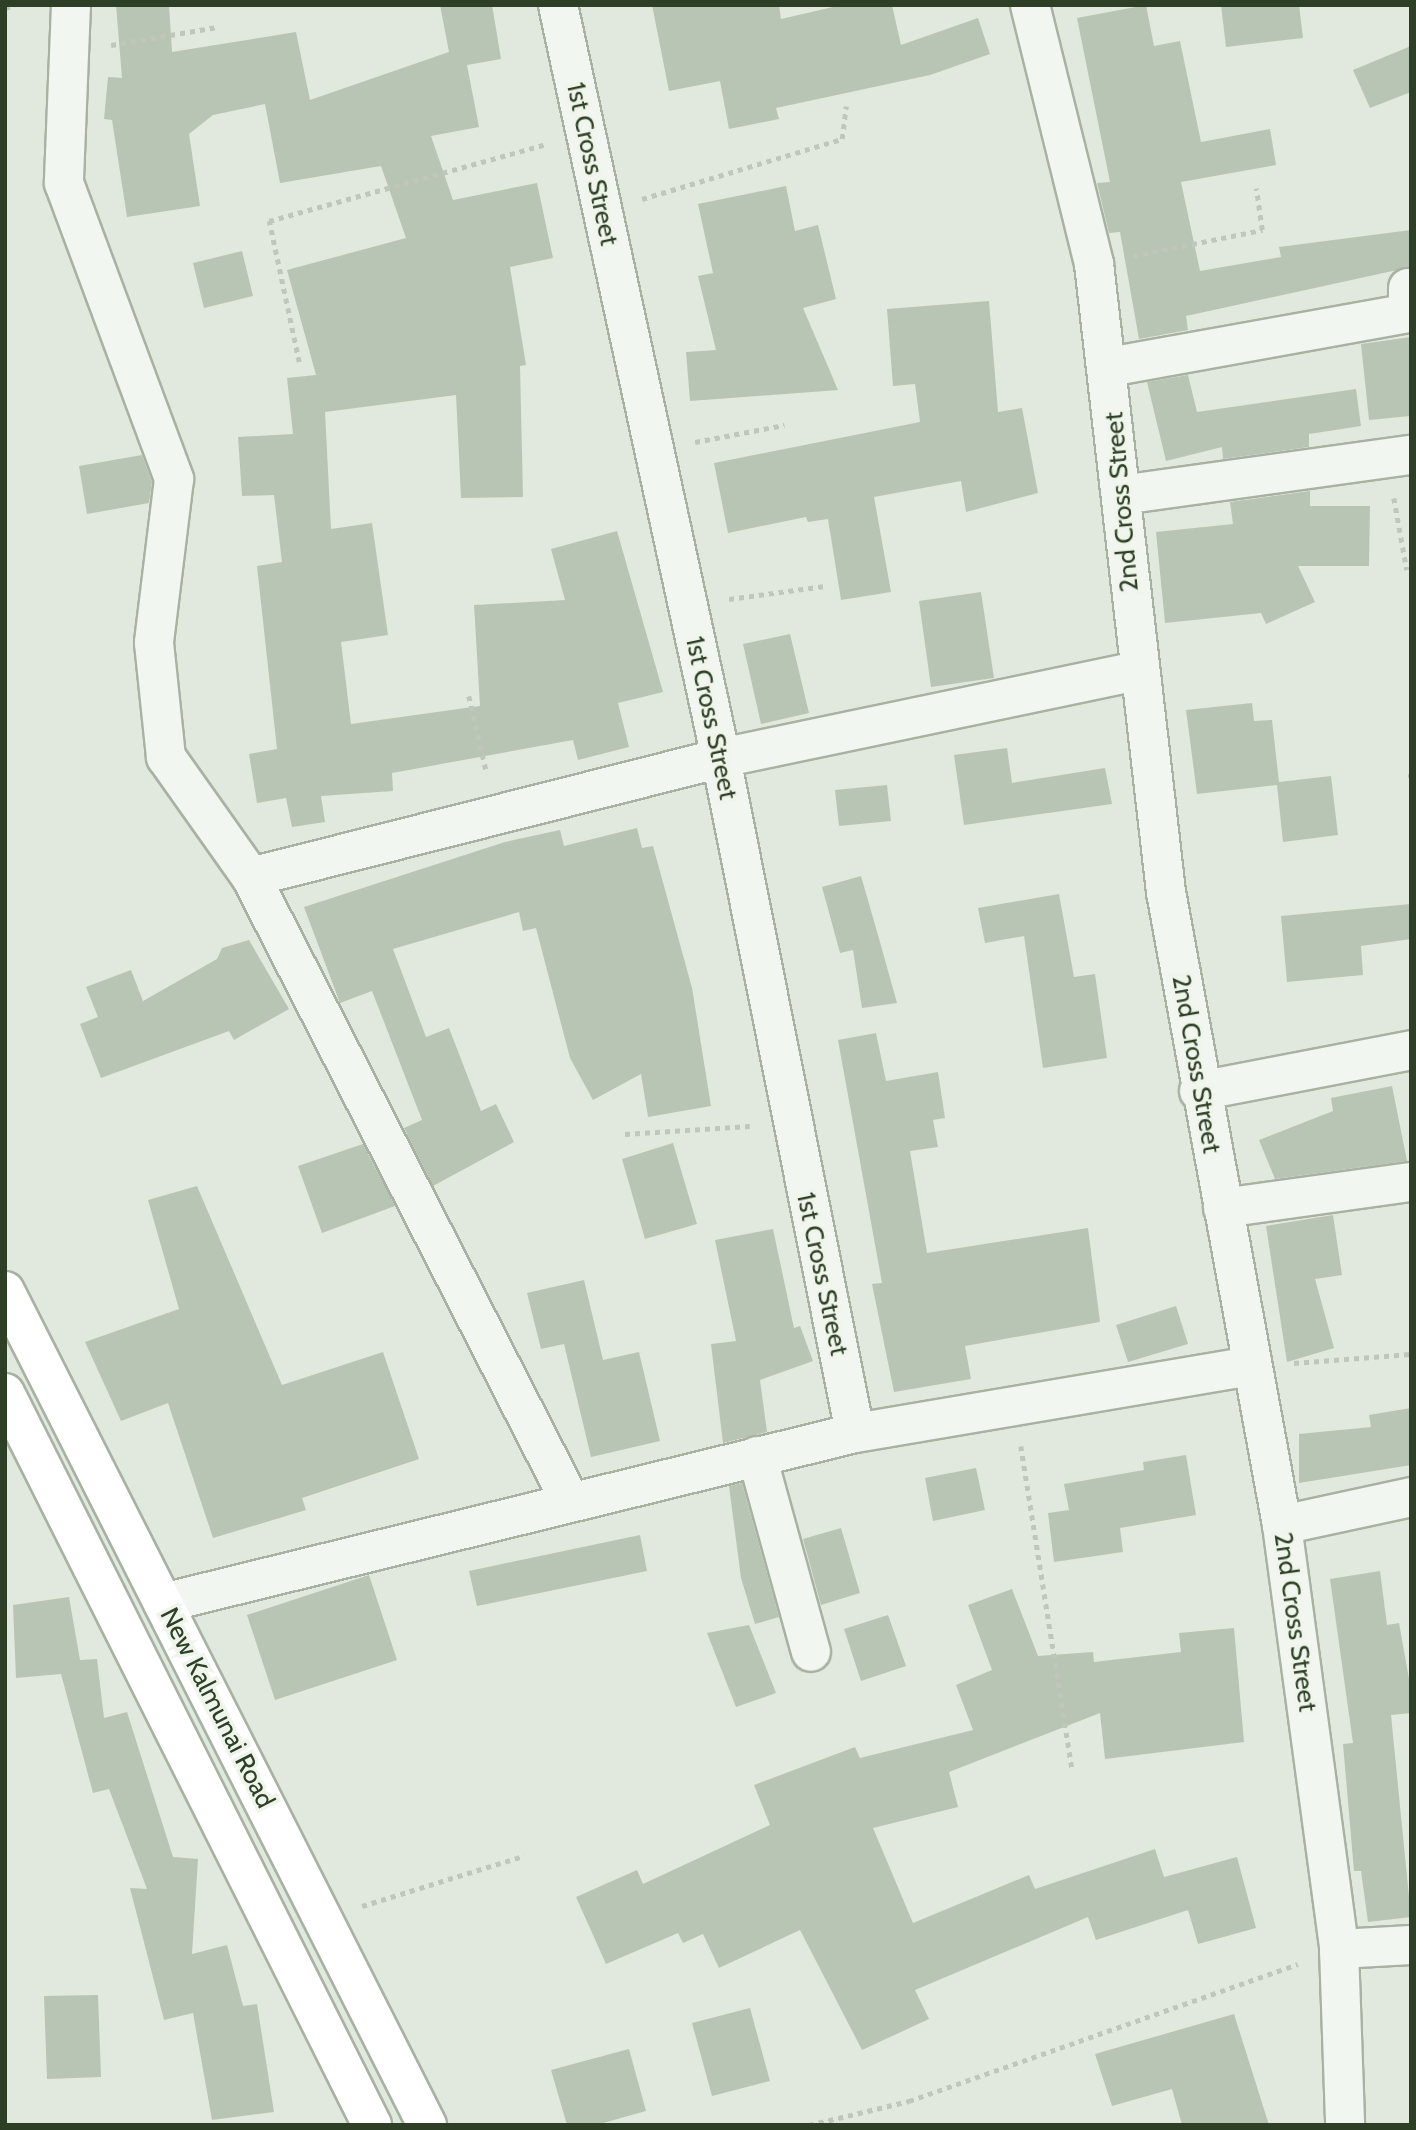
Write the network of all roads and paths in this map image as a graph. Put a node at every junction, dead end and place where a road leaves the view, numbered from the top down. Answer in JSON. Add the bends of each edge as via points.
{"nodes":[{"id":1,"x":15,"y":5,"type":"edge"},
{"id":2,"x":71,"y":5,"type":"edge"},
{"id":3,"x":558,"y":5,"type":"edge"},
{"id":4,"x":1030,"y":5,"type":"edge"},
{"id":5,"x":5,"y":8,"type":"edge"},
{"id":6,"x":217,"y":27,"type":"dead end"},
{"id":7,"x":65,"y":52,"type":"junction"},
{"id":8,"x":846,"y":106,"type":"dead end"},
{"id":9,"x":585,"y":134,"type":"junction"},
{"id":10,"x":1256,"y":188,"type":"dead end"},
{"id":11,"x":601,"y":212,"type":"junction"},
{"id":12,"x":1094,"y":264,"type":"junction"},
{"id":13,"x":1408,"y":288,"type":"dead end"},
{"id":14,"x":299,"y":362,"type":"dead end"},
{"id":15,"x":1109,"y":367,"type":"junction"},
{"id":16,"x":784,"y":425,"type":"dead end"},
{"id":17,"x":653,"y":450,"type":"junction"},
{"id":18,"x":1399,"y":457,"type":"edge"},
{"id":19,"x":1121,"y":495,"type":"junction"},
{"id":20,"x":1407,"y":570,"type":"dead end"},
{"id":21,"x":825,"y":586,"type":"dead end"},
{"id":22,"x":687,"y":605,"type":"junction"},
{"id":23,"x":1137,"y":671,"type":"junction"},
{"id":24,"x":469,"y":696,"type":"dead end"},
{"id":25,"x":722,"y":758,"type":"junction"},
{"id":26,"x":496,"y":812,"type":"junction"},
{"id":27,"x":251,"y":877,"type":"junction"},
{"id":28,"x":1411,"y":1050,"type":"edge"},
{"id":29,"x":1199,"y":1091,"type":"junction"},
{"id":30,"x":790,"y":1124,"type":"junction"},
{"id":31,"x":625,"y":1134,"type":"dead end"},
{"id":32,"x":1411,"y":1182,"type":"edge"},
{"id":33,"x":1223,"y":1208,"type":"junction"},
{"id":34,"x":5,"y":1291,"type":"edge"},
{"id":35,"x":1411,"y":1354,"type":"edge"},
{"id":36,"x":1251,"y":1366,"type":"junction"},
{"id":37,"x":5,"y":1393,"type":"edge"},
{"id":38,"x":1015,"y":1407,"type":"junction"},
{"id":39,"x":855,"y":1433,"type":"junction"},
{"id":40,"x":757,"y":1455,"type":"junction"},
{"id":41,"x":1411,"y":1497,"type":"edge"},
{"id":42,"x":569,"y":1499,"type":"junction"},
{"id":43,"x":1282,"y":1525,"type":"junction"},
{"id":44,"x":163,"y":1603,"type":"junction"},
{"id":45,"x":811,"y":1653,"type":"dead end"},
{"id":46,"x":1072,"y":1768,"type":"dead end"},
{"id":47,"x":524,"y":1856,"type":"dead end"},
{"id":48,"x":324,"y":1917,"type":"junction"},
{"id":49,"x":1411,"y":1945,"type":"edge"},
{"id":50,"x":1339,"y":1949,"type":"junction"},
{"id":51,"x":372,"y":2125,"type":"edge"},
{"id":52,"x":427,"y":2125,"type":"edge"},
{"id":53,"x":809,"y":2125,"type":"edge"},
{"id":54,"x":1345,"y":2125,"type":"edge"}],
"edges":[{"from":1,"to":5,"type":"path"},
{"from":2,"to":7,"type":"street"},
{"from":3,"to":9,"type":"street","name":"1st Cross Street"},
{"from":4,"to":12,"type":"street","name":"2nd Cross Street"},
{"from":6,"to":7,"type":"path"},
{"from":7,"to":27,"type":"street","via":[[64,183],[174,479],[154,643],[166,757]]},
{"from":8,"to":11,"type":"path","via":[[842,139]]},
{"from":9,"to":11,"type":"street","name":"1st Cross Street"},
{"from":9,"to":14,"type":"path","via":[[269,221]]},
{"from":10,"to":12,"type":"path","via":[[1262,230]]},
{"from":11,"to":17,"type":"street","name":"1st Cross Street"},
{"from":12,"to":15,"type":"street","name":"2nd Cross Street"},
{"from":13,"to":15,"type":"street","via":[[1408,313]]},
{"from":15,"to":19,"type":"street","name":"2nd Cross Street"},
{"from":16,"to":17,"type":"path"},
{"from":17,"to":22,"type":"street","name":"1st Cross Street"},
{"from":18,"to":19,"type":"street"},
{"from":18,"to":20,"type":"path"},
{"from":19,"to":23,"type":"street","name":"2nd Cross Street"},
{"from":21,"to":22,"type":"path"},
{"from":22,"to":25,"type":"street","name":"1st Cross Street"},
{"from":23,"to":25,"type":"street"},
{"from":23,"to":29,"type":"street","name":"2nd Cross Street"},
{"from":24,"to":26,"type":"path"},
{"from":25,"to":26,"type":"street"},
{"from":25,"to":30,"type":"street","name":"1st Cross Street"},
{"from":26,"to":27,"type":"street"},
{"from":27,"to":42,"type":"street"},
{"from":28,"to":29,"type":"street"},
{"from":29,"to":33,"type":"street","name":"2nd Cross Street"},
{"from":30,"to":31,"type":"path"},
{"from":30,"to":39,"type":"street","name":"1st Cross Street"},
{"from":32,"to":33,"type":"street"},
{"from":33,"to":36,"type":"street","name":"2nd Cross Street"},
{"from":34,"to":44,"type":"highway","name":"New Kalmunai Road"},
{"from":35,"to":36,"type":"path"},
{"from":36,"to":38,"type":"street"},
{"from":36,"to":43,"type":"street","name":"2nd Cross Street"},
{"from":37,"to":51,"type":"highway","name":"New Kalmunai Road"},
{"from":38,"to":39,"type":"street"},
{"from":38,"to":46,"type":"path"},
{"from":39,"to":40,"type":"street"},
{"from":40,"to":42,"type":"street"},
{"from":40,"to":45,"type":"street"},
{"from":41,"to":43,"type":"street"},
{"from":42,"to":44,"type":"street"},
{"from":43,"to":50,"type":"street","name":"2nd Cross Street"},
{"from":44,"to":48,"type":"highway","name":"New Kalmunai Road"},
{"from":47,"to":48,"type":"path"},
{"from":48,"to":52,"type":"highway","name":"New Kalmunai Road"},
{"from":49,"to":50,"type":"street"},
{"from":50,"to":53,"type":"path","via":[[909,2101]]},
{"from":50,"to":54,"type":"street","name":"2nd Cross Street"}]}
